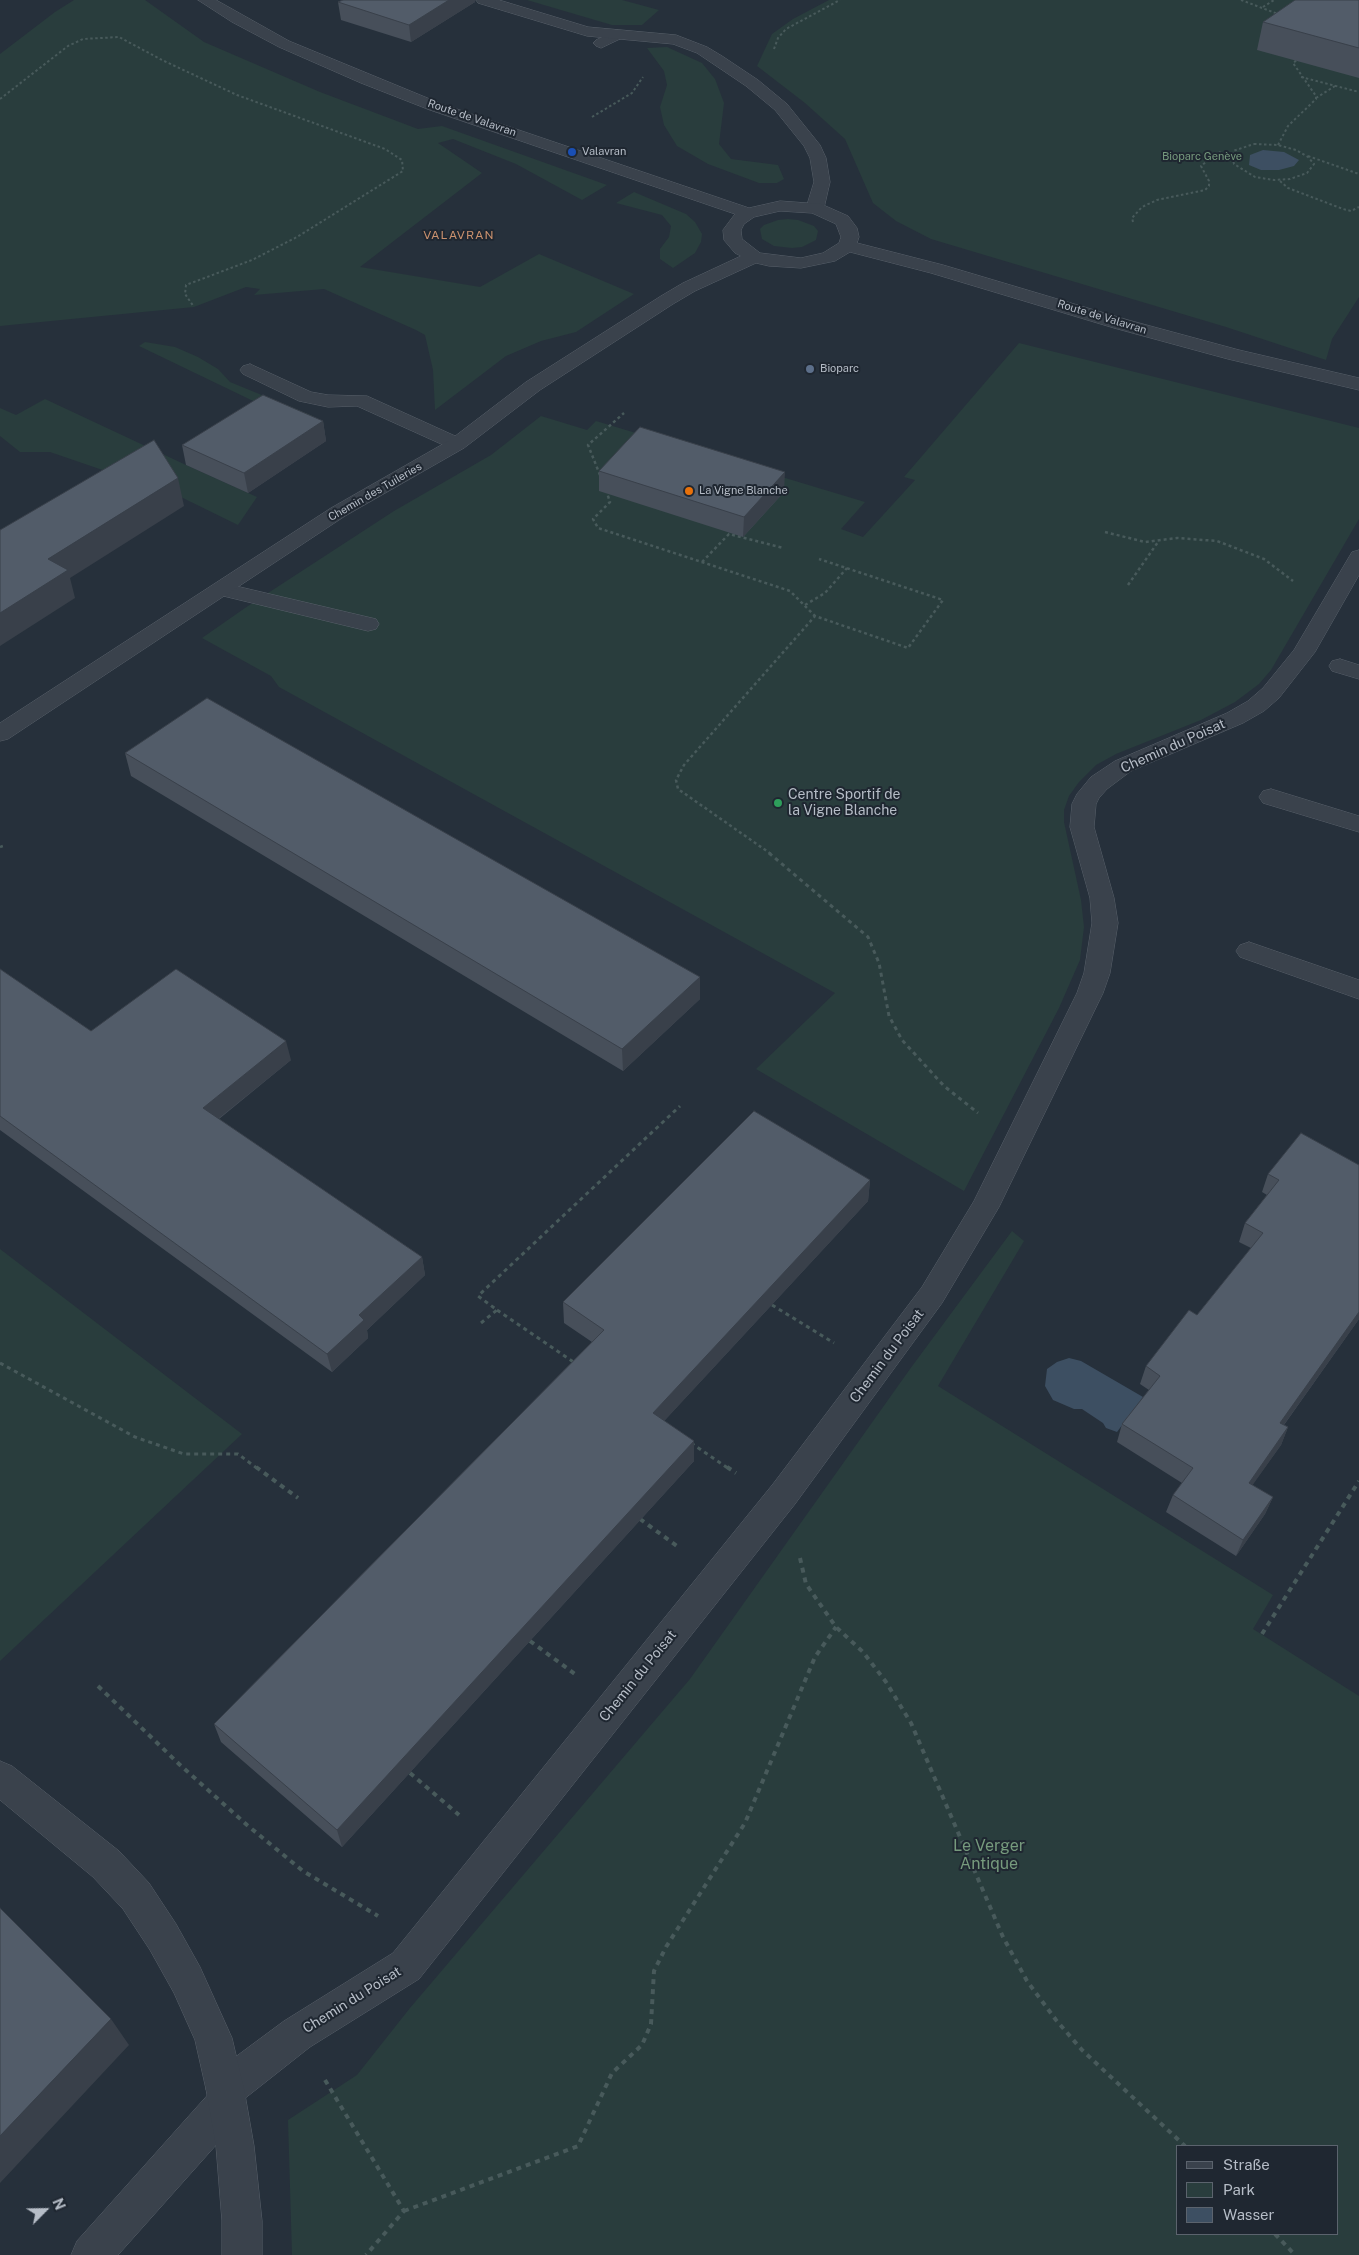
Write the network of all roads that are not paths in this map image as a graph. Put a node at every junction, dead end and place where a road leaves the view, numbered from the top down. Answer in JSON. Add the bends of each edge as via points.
{"nodes":[{"id":1,"x":205,"y":0,"type":"edge"},
{"id":2,"x":483,"y":0,"type":"edge"},
{"id":3,"x":617,"y":35,"type":"junction"},
{"id":4,"x":602,"y":43,"type":"road end"},
{"id":5,"x":815,"y":208,"type":"junction"},
{"id":6,"x":748,"y":213,"type":"junction"},
{"id":7,"x":847,"y":246,"type":"junction"},
{"id":8,"x":754,"y":257,"type":"junction"},
{"id":9,"x":281,"y":367,"type":"dead end"},
{"id":10,"x":1359,"y":384,"type":"edge"},
{"id":11,"x":457,"y":444,"type":"junction"},
{"id":12,"x":1359,"y":556,"type":"edge"},
{"id":13,"x":223,"y":589,"type":"junction"},
{"id":14,"x":368,"y":624,"type":"dead end"},
{"id":15,"x":0,"y":734,"type":"edge"},
{"id":16,"x":1271,"y":797,"type":"dead end"},
{"id":17,"x":1359,"y":824,"type":"edge"},
{"id":18,"x":1249,"y":951,"type":"dead end"},
{"id":19,"x":1359,"y":990,"type":"edge"},
{"id":20,"x":0,"y":1778,"type":"edge"},
{"id":21,"x":226,"y":2096,"type":"junction"},
{"id":22,"x":91,"y":2255,"type":"edge"},
{"id":23,"x":242,"y":2255,"type":"edge"}],
"edges":[{"from":1,"to":6,"type":"street","name":"Route de Valavran","via":[[284,44],[367,80],[436,107]]},
{"from":2,"to":3,"type":"street","via":[[587,30]]},
{"from":3,"to":4,"type":"street"},
{"from":3,"to":5,"type":"street","via":[[660,37],[695,47],[732,69],[781,107],[800,128],[818,158],[822,182]]},
{"from":5,"to":6,"type":"street","via":[[780,206]]},
{"from":5,"to":7,"type":"street","via":[[842,220],[850,237]]},
{"from":6,"to":8,"type":"street","via":[[737,221],[732,230],[733,240]]},
{"from":7,"to":8,"type":"street","via":[[830,257],[801,264]]},
{"from":7,"to":10,"type":"street","name":"Route de Valavran","via":[[1235,355]]},
{"from":8,"to":11,"type":"street","name":"Chemin des Tuileries","via":[[667,300],[533,386]]},
{"from":9,"to":11,"type":"street","via":[[257,373],[306,397],[328,401],[360,400]]},
{"from":11,"to":13,"type":"street","name":"Chemin des Tuileries","via":[[338,512]]},
{"from":12,"to":21,"type":"street","name":"Chemin du Poisat","via":[[1304,652],[1288,675],[1256,706],[1211,730],[1141,756],[1099,783],[1089,794],[1084,804],[1082,828],[1102,898],[1104,923],[1097,973],[985,1207],[932,1295],[782,1497],[406,1966],[297,2034]]},
{"from":13,"to":14,"type":"street"},
{"from":13,"to":15,"type":"street","name":"Chemin des Tuileries"},
{"from":16,"to":17,"type":"street"},
{"from":18,"to":19,"type":"street"},
{"from":20,"to":21,"type":"street","via":[[106,1864],[136,1896],[187,1980],[214,2038]]},
{"from":21,"to":22,"type":"street","name":"Chemin du Poisat"},
{"from":21,"to":23,"type":"street","via":[[235,2146]]}]}
